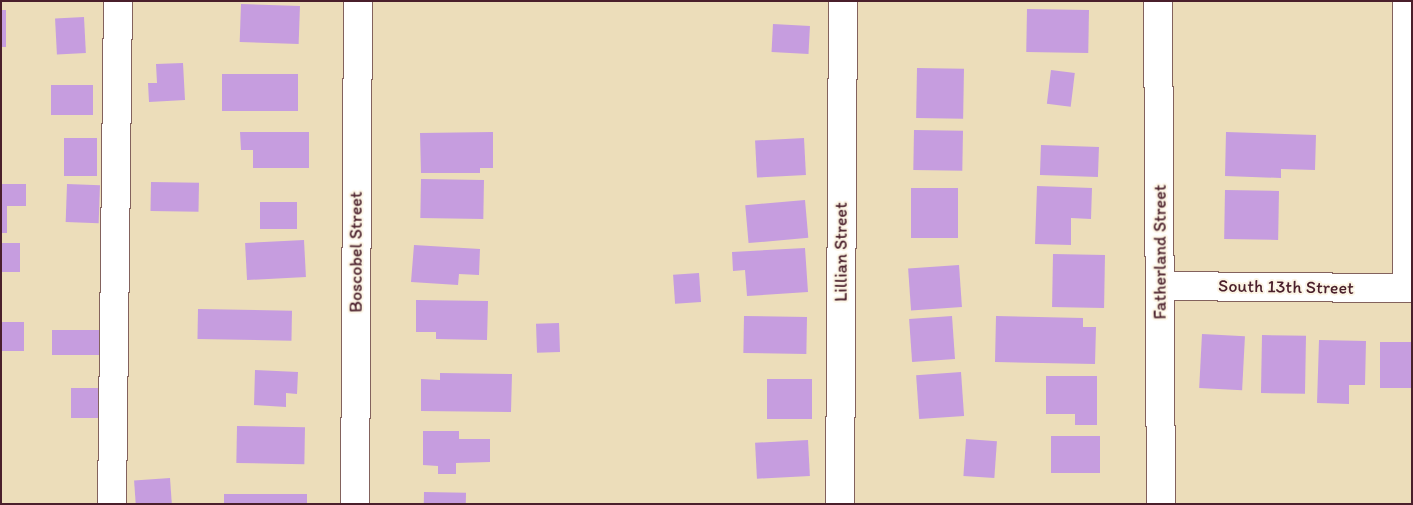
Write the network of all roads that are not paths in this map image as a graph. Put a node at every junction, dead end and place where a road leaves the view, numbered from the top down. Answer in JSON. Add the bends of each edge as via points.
{"nodes":[{"id":1,"x":118,"y":1,"type":"edge"},
{"id":2,"x":358,"y":1,"type":"edge"},
{"id":3,"x":843,"y":1,"type":"edge"},
{"id":4,"x":1158,"y":1,"type":"edge"},
{"id":5,"x":1407,"y":1,"type":"edge"},
{"id":6,"x":1160,"y":286,"type":"junction"},
{"id":7,"x":1409,"y":288,"type":"edge"},
{"id":8,"x":112,"y":504,"type":"edge"},
{"id":9,"x":355,"y":504,"type":"edge"},
{"id":10,"x":840,"y":504,"type":"edge"},
{"id":11,"x":1160,"y":504,"type":"edge"}],
"edges":[{"from":1,"to":8,"type":"street"},
{"from":2,"to":9,"type":"street","name":"Boscobel Street"},
{"from":3,"to":10,"type":"street","name":"Lillian Street"},
{"from":4,"to":6,"type":"street","name":"Fatherland Street"},
{"from":5,"to":7,"type":"street"},
{"from":6,"to":7,"type":"street","name":"South 13th Street"},
{"from":6,"to":11,"type":"street","name":"Fatherland Street"}]}
